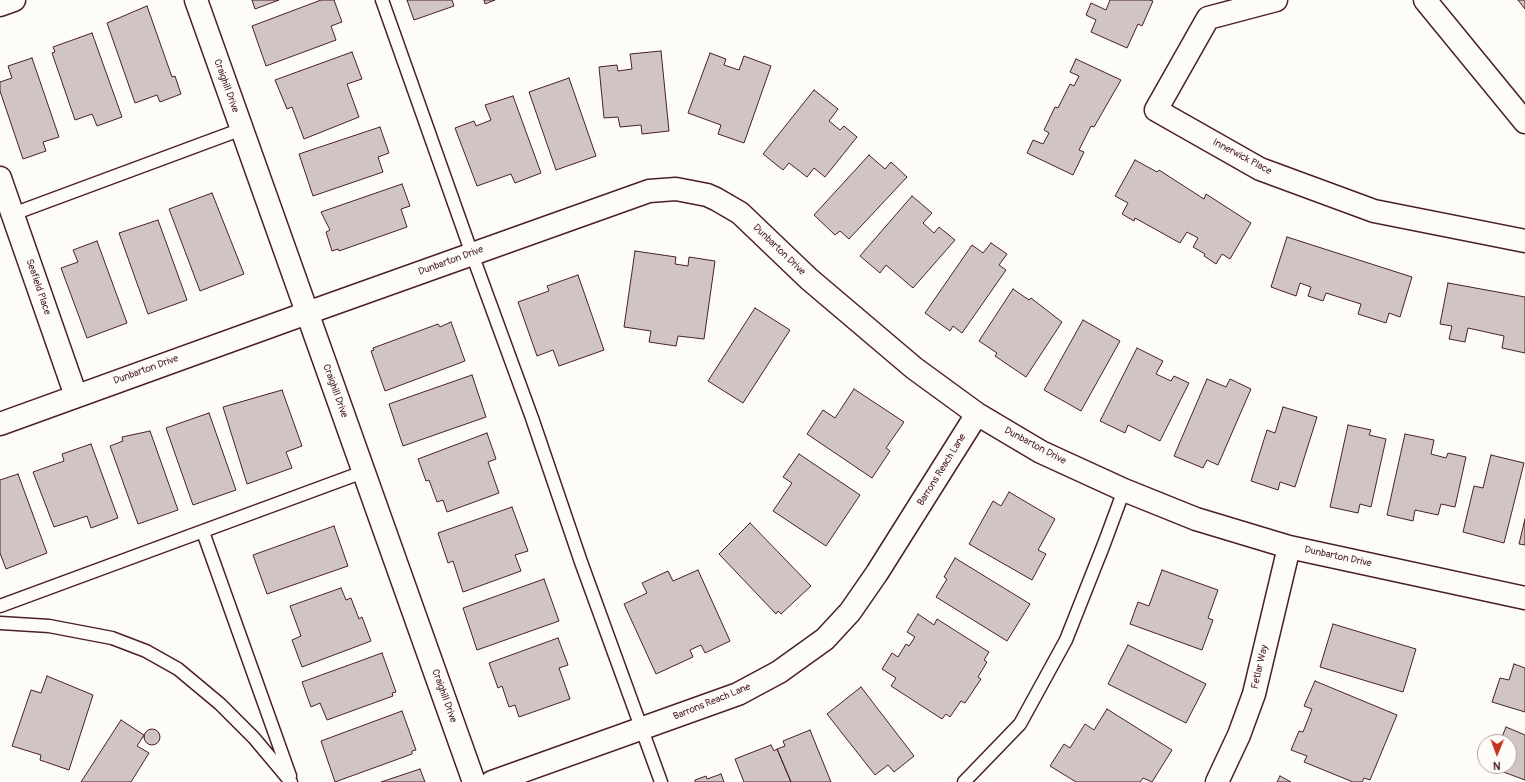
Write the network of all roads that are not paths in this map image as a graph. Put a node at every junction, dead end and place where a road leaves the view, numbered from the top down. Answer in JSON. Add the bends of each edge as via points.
{"nodes":[{"id":1,"x":14,"y":0,"type":"edge"},
{"id":2,"x":196,"y":0,"type":"edge"},
{"id":3,"x":382,"y":0,"type":"edge"},
{"id":4,"x":1276,"y":0,"type":"edge"},
{"id":5,"x":1425,"y":0,"type":"edge"},
{"id":6,"x":0,"y":5,"type":"edge"},
{"id":7,"x":1525,"y":122,"type":"edge"},
{"id":8,"x":242,"y":129,"type":"junction"},
{"id":9,"x":0,"y":178,"type":"edge"},
{"id":10,"x":13,"y":214,"type":"junction"},
{"id":11,"x":1525,"y":241,"type":"edge"},
{"id":12,"x":472,"y":254,"type":"junction"},
{"id":13,"x":307,"y":312,"type":"junction"},
{"id":14,"x":76,"y":396,"type":"junction"},
{"id":15,"x":977,"y":414,"type":"junction"},
{"id":16,"x":0,"y":424,"type":"edge"},
{"id":17,"x":363,"y":472,"type":"junction"},
{"id":18,"x":1124,"y":490,"type":"junction"},
{"id":19,"x":203,"y":532,"type":"junction"},
{"id":20,"x":1288,"y":547,"type":"junction"},
{"id":21,"x":1525,"y":598,"type":"edge"},
{"id":22,"x":0,"y":606,"type":"edge"},
{"id":23,"x":0,"y":623,"type":"edge"},
{"id":24,"x":642,"y":730,"type":"junction"},
{"id":25,"x":292,"y":782,"type":"edge"},
{"id":26,"x":474,"y":782,"type":"edge"},
{"id":27,"x":492,"y":782,"type":"edge"},
{"id":28,"x":661,"y":782,"type":"edge"},
{"id":29,"x":964,"y":782,"type":"edge"},
{"id":30,"x":1217,"y":782,"type":"edge"}],
"edges":[{"from":1,"to":6,"type":"street"},
{"from":2,"to":8,"type":"street","name":"Craighill Drive"},
{"from":3,"to":12,"type":"lane"},
{"from":4,"to":11,"type":"street","name":"Innerwick Place","via":[[1208,18],[1156,110],[1260,169],[1374,211]]},
{"from":5,"to":7,"type":"street"},
{"from":8,"to":10,"type":"lane"},
{"from":8,"to":13,"type":"street","name":"Craighill Drive"},
{"from":9,"to":10,"type":"street","name":"Seafield Place"},
{"from":10,"to":14,"type":"street","name":"Seafield Place"},
{"from":12,"to":13,"type":"street","name":"Dunbarton Drive"},
{"from":12,"to":15,"type":"street","name":"Dunbarton Drive","via":[[649,191],[676,189],[707,195],[740,213],[839,306],[914,368]]},
{"from":12,"to":24,"type":"lane"},
{"from":13,"to":14,"type":"street","name":"Dunbarton Drive"},
{"from":13,"to":17,"type":"street","name":"Craighill Drive"},
{"from":14,"to":16,"type":"street","name":"Dunbarton Drive"},
{"from":15,"to":18,"type":"street","name":"Dunbarton Drive","via":[[1041,452]]},
{"from":15,"to":24,"type":"street","name":"Barrons Reach Lane","via":[[877,573],[850,612],[825,640],[779,672],[738,694]]},
{"from":17,"to":19,"type":"lane"},
{"from":17,"to":26,"type":"street","name":"Craighill Drive"},
{"from":18,"to":20,"type":"street","name":"Dunbarton Drive","via":[[1196,518]]},
{"from":18,"to":29,"type":"lane","via":[[1066,640],[1032,703],[1020,724]]},
{"from":19,"to":22,"type":"lane"},
{"from":19,"to":25,"type":"lane"},
{"from":20,"to":21,"type":"street","name":"Dunbarton Drive"},
{"from":20,"to":30,"type":"street","name":"Fetlar Way","via":[[1254,694],[1239,735]]},
{"from":23,"to":25,"type":"lane","via":[[57,628],[112,638],[146,651],[178,669],[220,704]]},
{"from":24,"to":27,"type":"street","name":"Barrons Reach Lane"},
{"from":24,"to":28,"type":"lane"}]}
